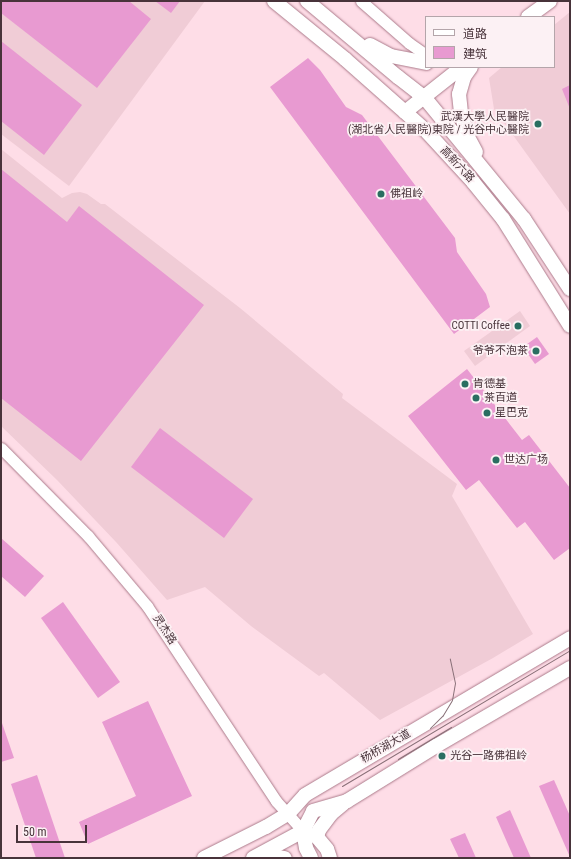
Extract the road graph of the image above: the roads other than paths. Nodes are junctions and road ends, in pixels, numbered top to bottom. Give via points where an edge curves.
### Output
1 (274, 1) edge
2 (307, 1) edge
3 (361, 1) edge
4 (538, 1) edge
5 (550, 1) edge
6 (518, 16) edge
7 (529, 16) edge
8 (347, 33) junction
9 (425, 54) edge
10 (425, 62) edge
11 (450, 68) edge
12 (460, 68) edge
13 (470, 68) edge
14 (421, 94) junction
15 (402, 109) junction
16 (488, 176) junction
17 (570, 289) edge
18 (570, 326) edge
19 (1, 448) edge
20 (570, 638) edge
21 (570, 668) edge
22 (350, 768) junction
23 (347, 801) junction
24 (288, 814) junction
25 (303, 831) junction
26 (204, 858) edge
27 (253, 858) edge
28 (256, 858) edge
29 (285, 858) edge
30 (311, 858) edge
31 (324, 858) edge
32 (330, 858) edge

1 - 15 main road, 高新六路
2 - 8 main road, 高新六路
3 - 9 street
4 - 6 main road
5 - 7 main road
8 - 10 main road via 391,56
8 - 14 main road, 高新六路
11 - 14 main road
12 - 14 main road
13 - 16 main road via 464,77 459,94 461,114 468,137
14 - 15 main road
14 - 16 main road, 高新六路
15 - 18 main road, 高新六路 via 473,182 503,219
16 - 17 main road, 高新六路 via 524,219
19 - 24 street, 灵杰路 via 88,536 147,606 276,801
20 - 22 main road, 杨桥湖大道
21 - 23 main road
22 - 23 main road via 336,780 332,789 332,794 336,798
22 - 24 main road, 杨桥湖大道 via 305,794
23 - 25 main road via 313,811
23 - 32 main road via 331,814 319,830 318,837
24 - 25 street, 灵杰路
24 - 26 main road, 杨桥湖大道
25 - 27 main road
25 - 30 main road
25 - 31 main road via 316,841
28 - 29 main road via 269,855

